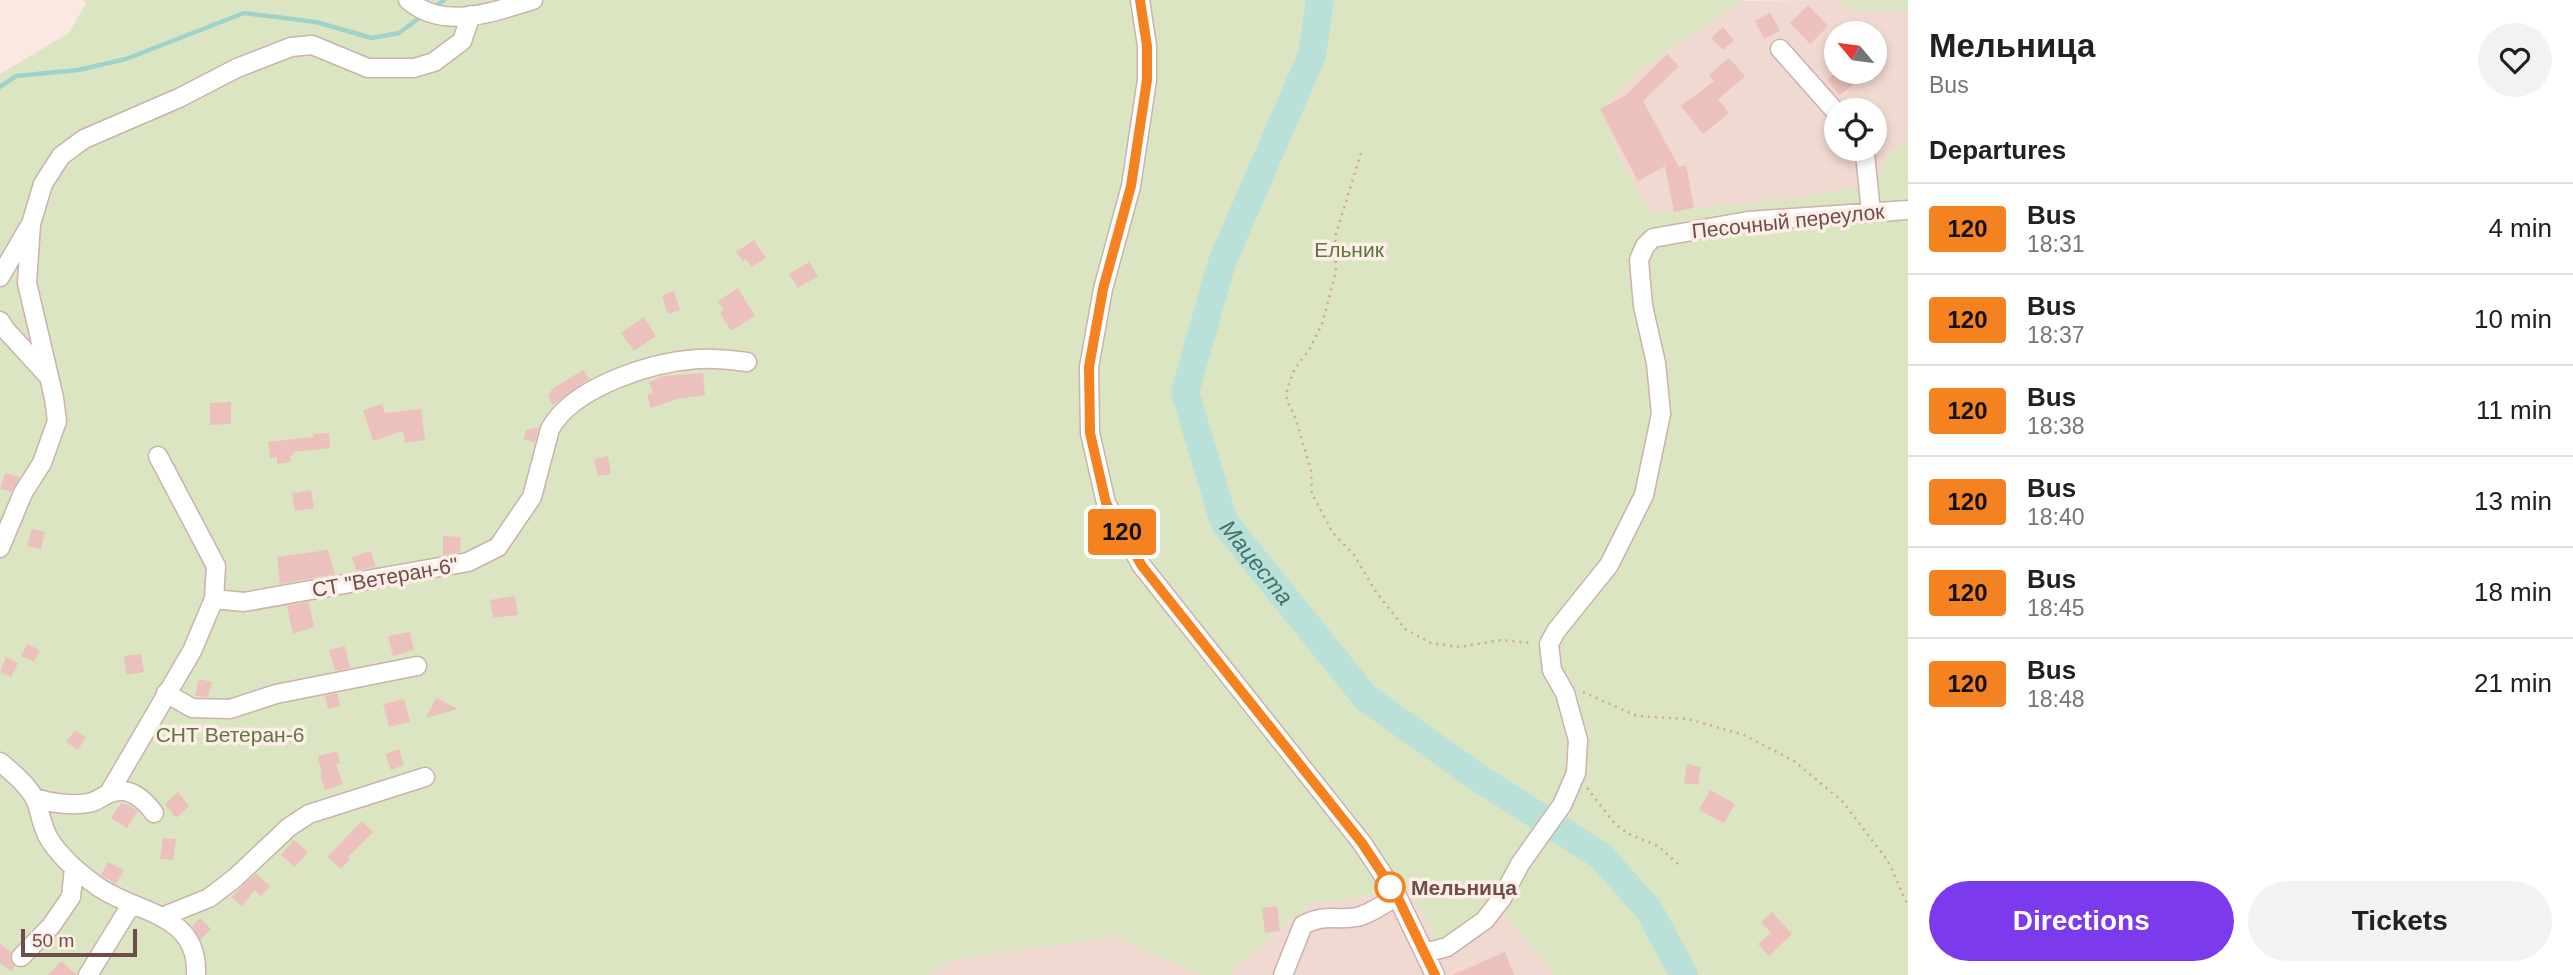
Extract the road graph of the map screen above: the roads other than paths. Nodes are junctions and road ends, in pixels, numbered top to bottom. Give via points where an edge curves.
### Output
1 (408, 0) edge
2 (533, 0) edge
3 (1140, 0) edge
4 (471, 15) junction
5 (1780, 50) dead end
6 (1824, 98) edge
7 (1864, 161) edge
8 (1908, 210) edge
9 (1871, 212) junction
10 (31, 224) junction
11 (0, 277) edge
12 (0, 321) edge
13 (747, 362) dead end
14 (50, 378) junction
15 (158, 456) dead end
16 (0, 548) edge
17 (215, 599) junction
18 (417, 666) dead end
19 (166, 692) junction
20 (0, 762) edge
21 (425, 777) dead end
22 (109, 793) junction
23 (34, 798) junction
24 (154, 813) dead end
25 (74, 868) junction
26 (1397, 896) junction
27 (131, 905) junction
28 (164, 916) junction
29 (1425, 953) junction
30 (21, 957) dead end
31 (88, 975) edge
32 (196, 975) edge
33 (1283, 975) edge
34 (1435, 975) edge

1 - 4 street via 443,16
2 - 4 street via 486,15
3 - 26 street via 1147,80 1131,186 1103,289 1089,367 1090,433 1106,503 1142,566 1362,843
4 - 10 street via 462,41 435,62 414,68 368,68 312,45 291,47 84,139 61,156 43,184
5 - 6 street
7 - 9 street
8 - 9 street, Песочный переулок
9 - 29 street, Песочный переулок via 1748,221 1653,237 1645,246 1639,260 1643,306 1657,363 1661,414 1644,495 1609,565 1549,644 1552,670 1565,693 1578,740 1576,773 1562,805 1485,920 1447,947
10 - 11 street
10 - 14 street via 27,284
12 - 14 street
13 - 17 street, СТ "Ветеран-6" via 698,359 666,364 624,376 584,396 555,419 532,497 498,547 468,562 244,603
14 - 16 street via 57,421
15 - 17 street via 216,566
17 - 19 street via 192,651
18 - 19 street via 276,694 230,709 192,708
19 - 22 street
20 - 23 street
21 - 28 street via 309,814 209,898
22 - 23 street via 87,804
22 - 24 street via 132,793 143,798
23 - 25 street via 48,836
25 - 27 street
25 - 30 street via 71,897
26 - 29 street
26 - 33 street via 1356,918 1317,918 1303,925
27 - 28 street
27 - 31 street
28 - 32 street via 187,937 197,964
29 - 34 street

